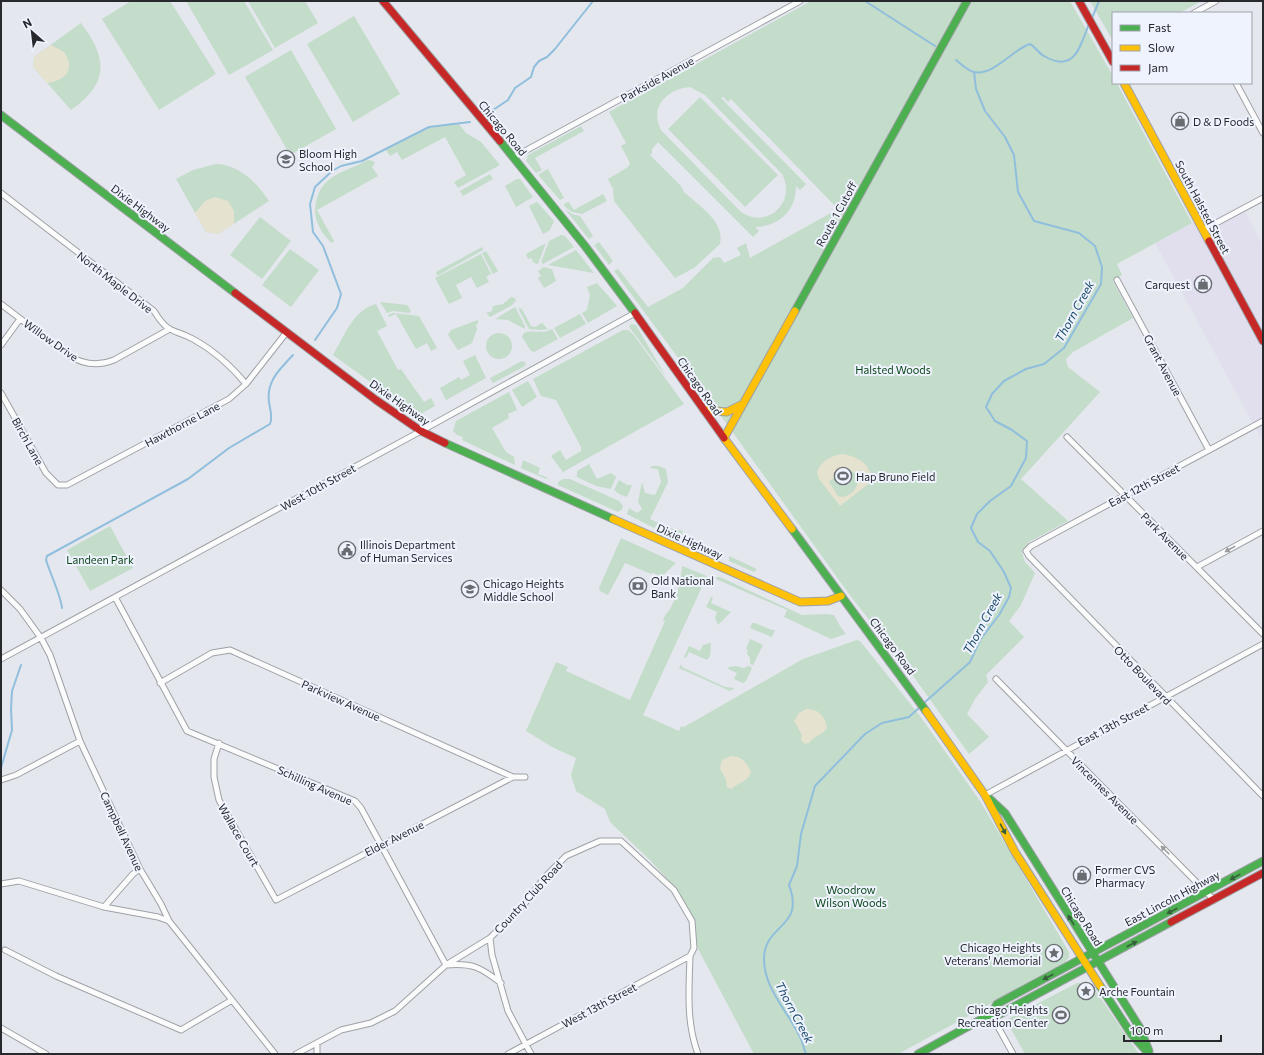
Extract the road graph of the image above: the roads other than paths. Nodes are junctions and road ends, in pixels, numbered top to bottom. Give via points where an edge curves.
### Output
1 (383, 1) edge
2 (800, 1) edge
3 (967, 1) edge
4 (1216, 1) edge
5 (1081, 4) edge
6 (1197, 12) edge
7 (1112, 59) edge
8 (1125, 84) edge
9 (1237, 84) edge
10 (1, 115) edge
11 (1263, 132) edge
12 (514, 158) junction
13 (1, 193) edge
14 (1263, 198) edge
15 (1203, 230) junction
16 (1117, 280) dead end
17 (1, 304) edge
18 (635, 313) junction
19 (20, 319) junction
20 (168, 330) junction
21 (286, 333) junction
22 (1263, 341) edge
23 (1, 345) edge
24 (246, 384) junction
25 (1, 392) edge
26 (742, 404) junction
27 (704, 410) junction
28 (1263, 420) edge
29 (421, 431) junction
30 (1067, 437) dead end
31 (724, 438) junction
32 (1209, 450) junction
33 (58, 486) joint
34 (1124, 495) junction
35 (1263, 531) edge
36 (1026, 551) joint
37 (1197, 567) junction
38 (1, 590) edge
39 (841, 596) junction
40 (115, 597) junction
41 (1263, 634) edge
42 (41, 638) junction
43 (1263, 644) edge
44 (1, 659) edge
45 (996, 679) dead end
46 (160, 683) junction
47 (1164, 696) junction
48 (80, 741) junction
49 (219, 743) junction
50 (1066, 750) junction
51 (513, 777) junction
52 (525, 777) dead end
53 (1, 780) edge
54 (985, 795) junction
55 (1263, 796) edge
56 (380, 845) junction
57 (1263, 861) edge
58 (140, 870) junction
59 (1263, 873) edge
60 (1, 884) edge
61 (1206, 892) junction
62 (276, 900) joint
63 (1214, 900) junction
64 (104, 907) junction
65 (169, 921) junction
66 (490, 938) junction
67 (5, 950) dead end
68 (1092, 953) junction
69 (690, 956) junction
70 (1082, 958) junction
71 (1098, 963) junction
72 (446, 965) junction
73 (1088, 968) junction
74 (501, 983) junction
75 (232, 1000) junction
76 (991, 1014) junction
77 (1, 1028) edge
78 (317, 1043) junction
79 (526, 1044) junction
80 (46, 1054) edge
81 (275, 1054) edge
82 (296, 1054) edge
83 (317, 1054) edge
84 (508, 1054) edge
85 (531, 1054) edge
86 (698, 1054) edge
87 (918, 1054) edge
88 (1013, 1054) edge
89 (1150, 1054) edge

1 - 12 main road, Chicago Road
2 - 12 street, Parkside Avenue
3 - 26 main road, Route 1 Cutoff
4 - 6 street
5 - 7 main road
8 - 15 main road, South Halsted Street
9 - 11 street
10 - 21 main road, Dixie Highway
12 - 18 main road, Chicago Road
13 - 20 street, North Maple Drive via 154,311
14 - 15 street
15 - 22 main road, South Halsted Street
16 - 32 street, Grant Avenue
17 - 19 street, Willow Drive
18 - 27 main road, Chicago Road
18 - 29 street, West 10th Street
19 - 20 street, Willow Drive via 77,361 95,364 114,360
19 - 23 street
20 - 24 street via 194,340 227,364
21 - 24 street, Hawthorne Lane
21 - 29 main road, Dixie Highway
24 - 33 street, Hawthorne Lane via 229,398 71,484
25 - 33 street, Birch Lane via 46,474
26 - 27 main road via 727,412
26 - 31 main road, Route 1 Cutoff
27 - 31 main road, Chicago Road
28 - 32 street, East 12th Street
29 - 39 main road, Dixie Highway via 459,451 800,602 818,603
29 - 40 street, West 10th Street
30 - 34 street, Park Avenue
31 - 39 main road, Chicago Road
32 - 34 street, East 12th Street
34 - 36 street, East 12th Street
34 - 37 street, Park Avenue
35 -> 37 street
36 - 47 street, Otto Boulevard
37 - 41 street, Park Avenue
38 - 42 street, Campbell Avenue via 20,609
39 - 54 main road, Chicago Road
40 - 42 street, West 10th Street
40 - 46 street, Schilling Avenue
42 - 44 street, West 10th Street
42 - 48 street, Campbell Avenue via 50,655
43 - 47 street, East 13th Street
45 - 50 street, Vincennes Avenue
46 - 49 street, Schilling Avenue via 187,731
46 - 51 street, Parkview Avenue via 212,653 230,650
47 - 50 street, East 13th Street
47 - 55 street, Otto Boulevard
48 - 53 street via 16,775
48 - 58 street, Campbell Avenue
49 - 56 street, Schilling Avenue via 355,801
49 - 62 street, Wallace Court via 214,759 214,777 219,800
50 - 54 street, East 13th Street
61 -> 50 street, Vincennes Avenue
51 - 52 street, Parkview Avenue
51 - 56 street, Elder Avenue
68 -> 54 main road, Chicago Road via 1005,814
54 -> 70 main road, Chicago Road via 1015,852
56 - 62 street, Elder Avenue
56 - 72 street, Schilling Avenue
57 -> 61 main road, East Lincoln Highway
58 - 64 street via 133,874
58 - 65 street, Campbell Avenue
59 - 63 main road, East Lincoln Highway
60 - 64 street via 19,881
61 - 63 street, Vincennes Avenue
61 -> 68 main road, East Lincoln Highway
71 -> 63 main road, East Lincoln Highway
64 - 65 street
65 - 75 street, Campbell Avenue
66 - 69 street, Country Club Road via 566,856 600,841 621,841 674,890 692,921 694,948
66 - 72 street, Country Club Road
66 - 74 street via 492,955
67 - 75 street via 56,976 181,1030
68 - 70 main road, East Lincoln Highway
68 - 71 main road, Chicago Road
69 - 79 street, West 13th Street
69 - 86 street via 688,1017 692,1040
70 - 73 main road, Chicago Road
70 -> 76 main road, East Lincoln Highway via 997,1004
71 - 73 main road, East Lincoln Highway
71 - 89 main road, Chicago Road via 1140,1028
72 - 74 street via 464,964 477,967
72 - 78 street, Country Club Road via 395,1011 371,1023 341,1030
73 - 76 main road, East Lincoln Highway via 1000,1014
73 - 89 main road, Chicago Road via 1132,1035
74 - 79 street via 508,1011
75 - 81 street, Campbell Avenue
76 - 87 main road
76 - 88 street
77 - 80 street
78 - 82 street, Country Club Road
78 - 83 street
79 - 84 street, West 13th Street
79 - 85 street

